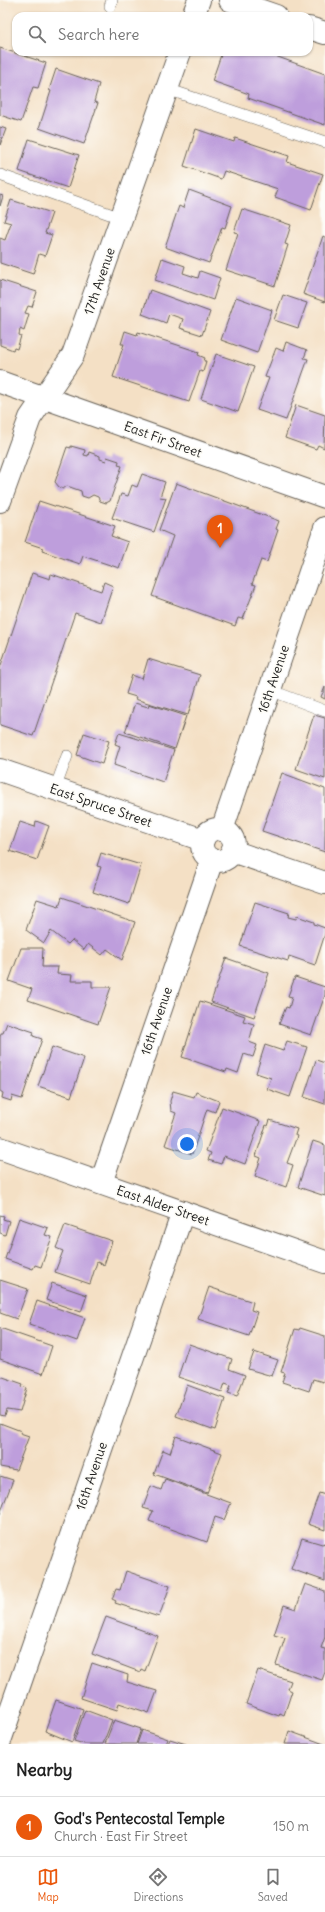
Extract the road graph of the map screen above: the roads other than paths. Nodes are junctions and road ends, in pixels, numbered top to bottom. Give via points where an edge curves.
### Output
1 (199, 0) edge
2 (230, 0) edge
3 (194, 12) edge
4 (264, 12) edge
5 (313, 29) edge
6 (325, 33) edge
7 (179, 56) edge
8 (167, 89) junction
9 (325, 142) edge
10 (0, 176) edge
11 (121, 218) junction
12 (0, 382) edge
13 (44, 397) junction
14 (325, 497) edge
15 (0, 501) edge
16 (325, 528) edge
17 (270, 690) junction
18 (325, 711) edge
19 (67, 756) dead end
20 (0, 770) edge
21 (55, 789) junction
22 (222, 830) junction
23 (203, 840) junction
24 (232, 851) junction
25 (212, 860) junction
26 (325, 883) edge
27 (0, 1148) edge
28 (101, 1183) junction
29 (183, 1212) junction
30 (325, 1262) edge
31 (0, 1741) edge

1 - 3 street
2 - 4 street
5 - 6 street
7 - 8 street, 17th Avenue
8 - 9 lane
8 - 11 street, 17th Avenue
10 - 11 lane
11 - 13 street, 17th Avenue via 73,355
12 - 13 street, East Fir Street
13 - 14 street, East Fir Street
13 - 15 street, 17th Avenue via 30,418
16 - 17 street, 16th Avenue
17 - 18 lane
17 - 22 street, 16th Avenue
19 - 21 lane
20 - 21 street, East Spruce Street
21 - 23 street, East Spruce Street
22 - 23 street via 210,831
22 - 24 street via 232,838
23 - 25 street via 205,854
24 - 25 street via 223,860
24 - 26 street
25 - 28 street, 16th Avenue
27 - 28 street, East Alder Street
28 - 29 street, East Alder Street
29 - 30 street, East Alder Street
29 - 31 street, 16th Avenue

